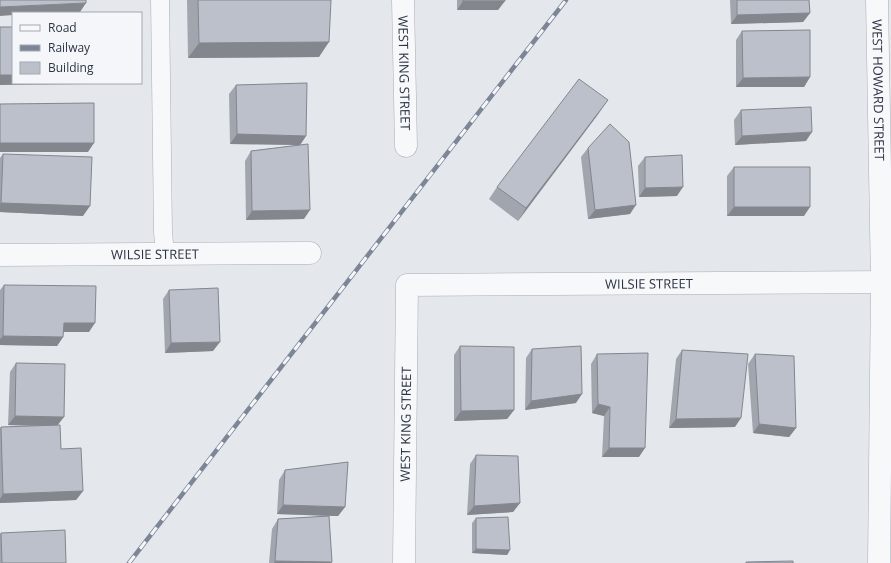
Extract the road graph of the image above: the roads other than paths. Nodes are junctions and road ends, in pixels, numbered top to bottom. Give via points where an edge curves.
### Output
1 (160, 0) edge
2 (403, 0) edge
3 (877, 0) edge
4 (406, 146) dead end
5 (310, 253) dead end
6 (165, 254) junction
7 (0, 255) edge
8 (886, 283) edge
9 (407, 286) joint
10 (404, 563) edge
11 (880, 563) edge

1 - 6 lane
2 - 4 street, WEST KING STREET
3 - 8 street, WEST HOWARD STREET
5 - 6 street, WILSIE STREET
6 - 7 street, WILSIE STREET
8 - 9 street, WILSIE STREET
8 - 11 street, WEST HOWARD STREET
9 - 10 street, WEST KING STREET

